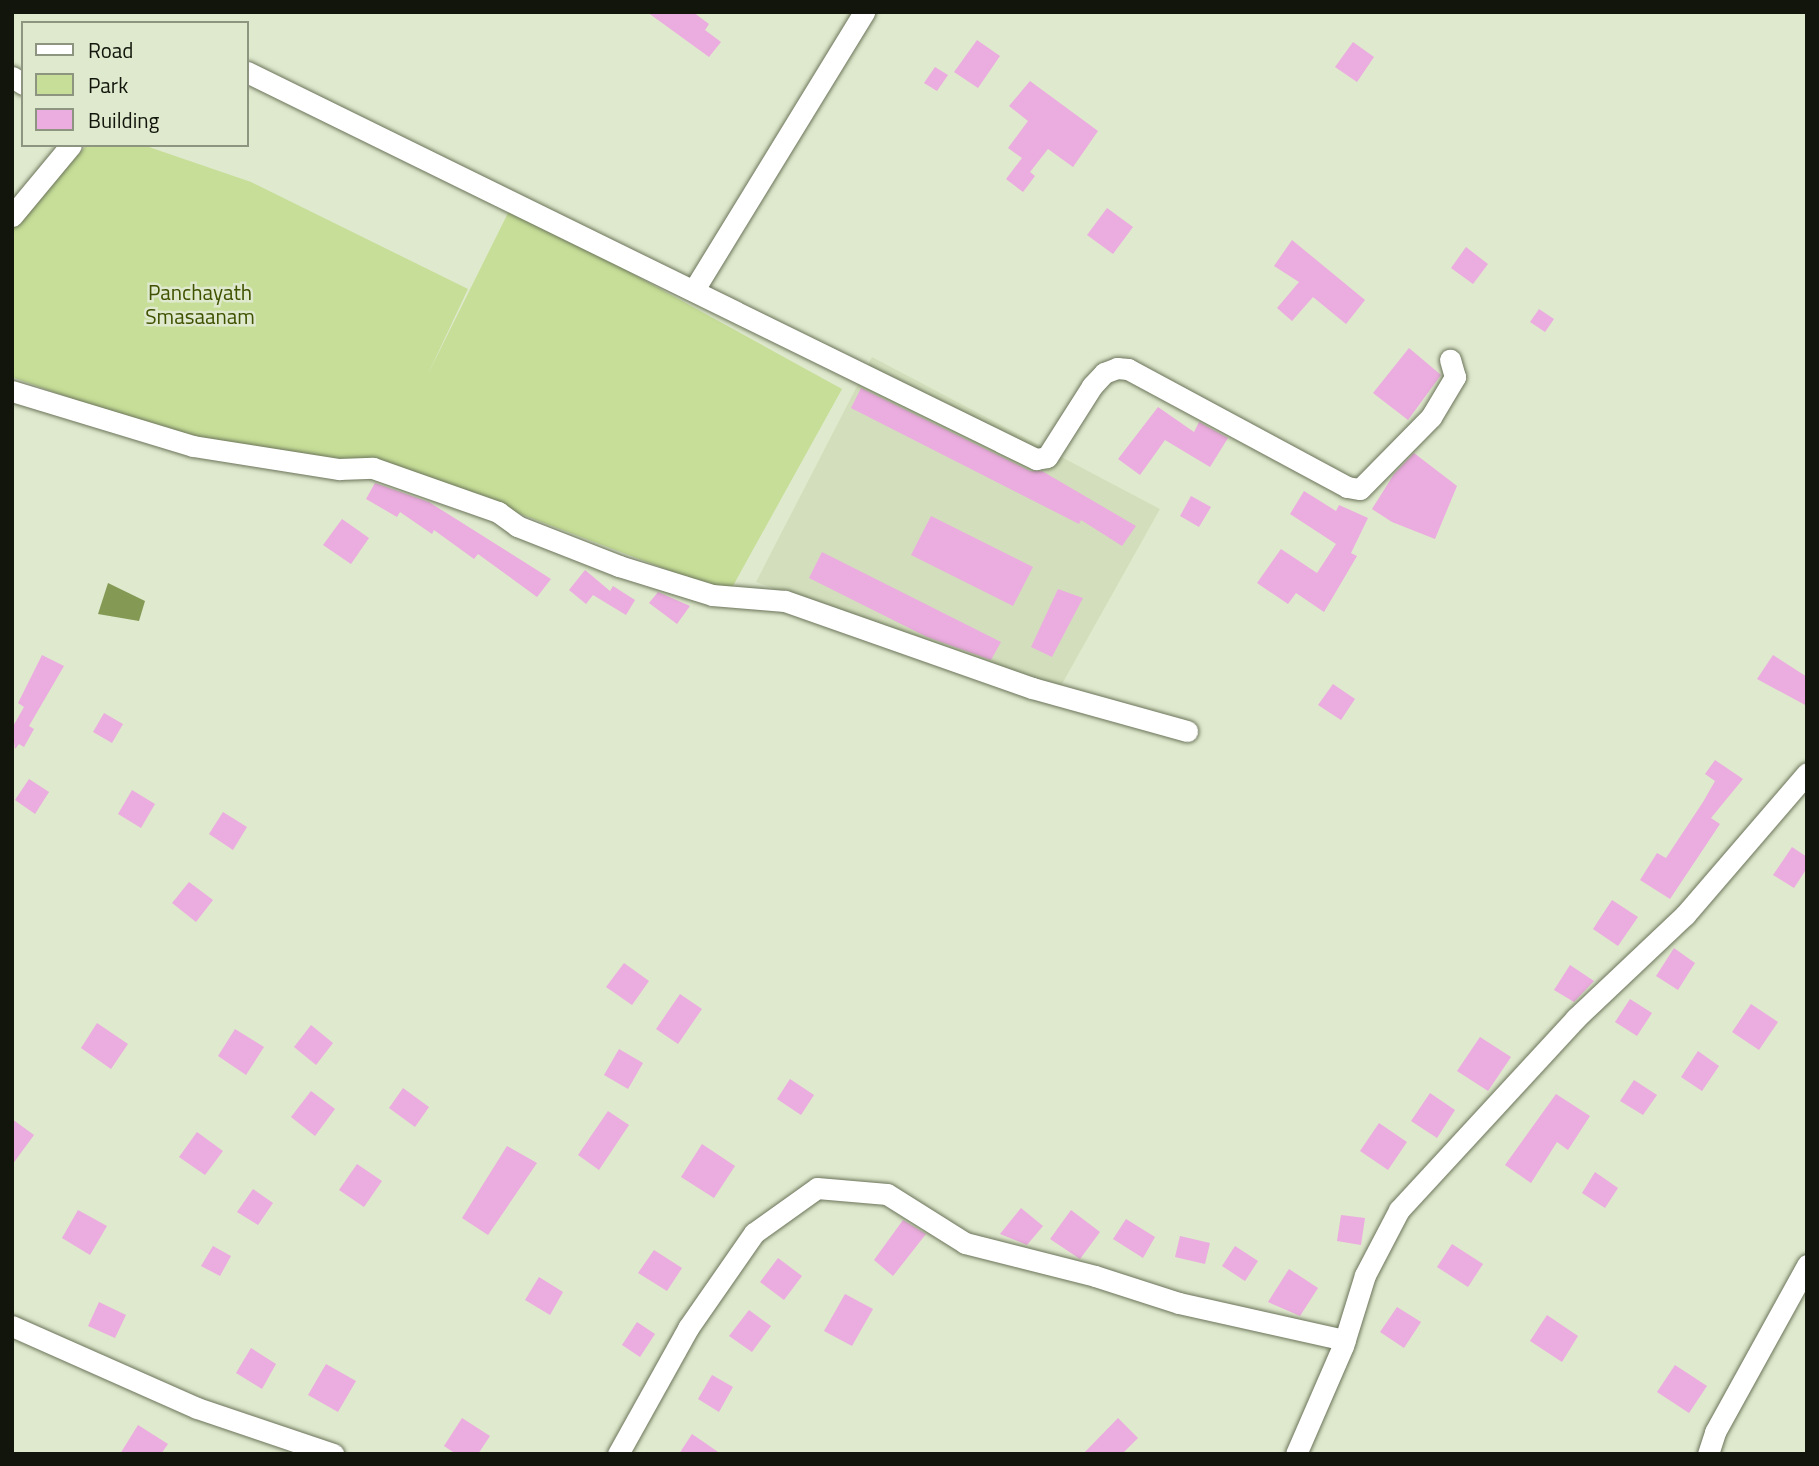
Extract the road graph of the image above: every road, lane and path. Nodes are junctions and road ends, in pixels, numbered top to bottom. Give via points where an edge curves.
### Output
1 (864, 12) edge
2 (248, 72) edge
3 (69, 147) edge
4 (12, 216) edge
5 (695, 288) junction
6 (1450, 360) dead end
7 (12, 391) edge
8 (1187, 731) dead end
9 (1807, 773) edge
10 (1807, 1265) edge
11 (12, 1326) edge
12 (1345, 1340) junction
13 (333, 1454) edge
14 (618, 1454) edge
15 (1296, 1454) edge
16 (1708, 1454) edge

1 - 5 street
2 - 5 street
3 - 4 street
5 - 6 street via 760,327 1036,459 1047,457 1092,386 1117,368 1128,369 1347,487 1360,489 1431,417 1455,377
7 - 8 street via 193,446 339,469 373,468 498,512 517,526 619,566 712,596 785,601 1032,688
9 - 12 street via 1751,844 1685,915 1576,1018 1399,1210 1365,1275
10 - 16 street via 1715,1432
11 - 13 street via 197,1408
12 - 14 street via 1179,1303 1095,1276 965,1244 887,1194 817,1188 754,1233 688,1328
12 - 15 street

